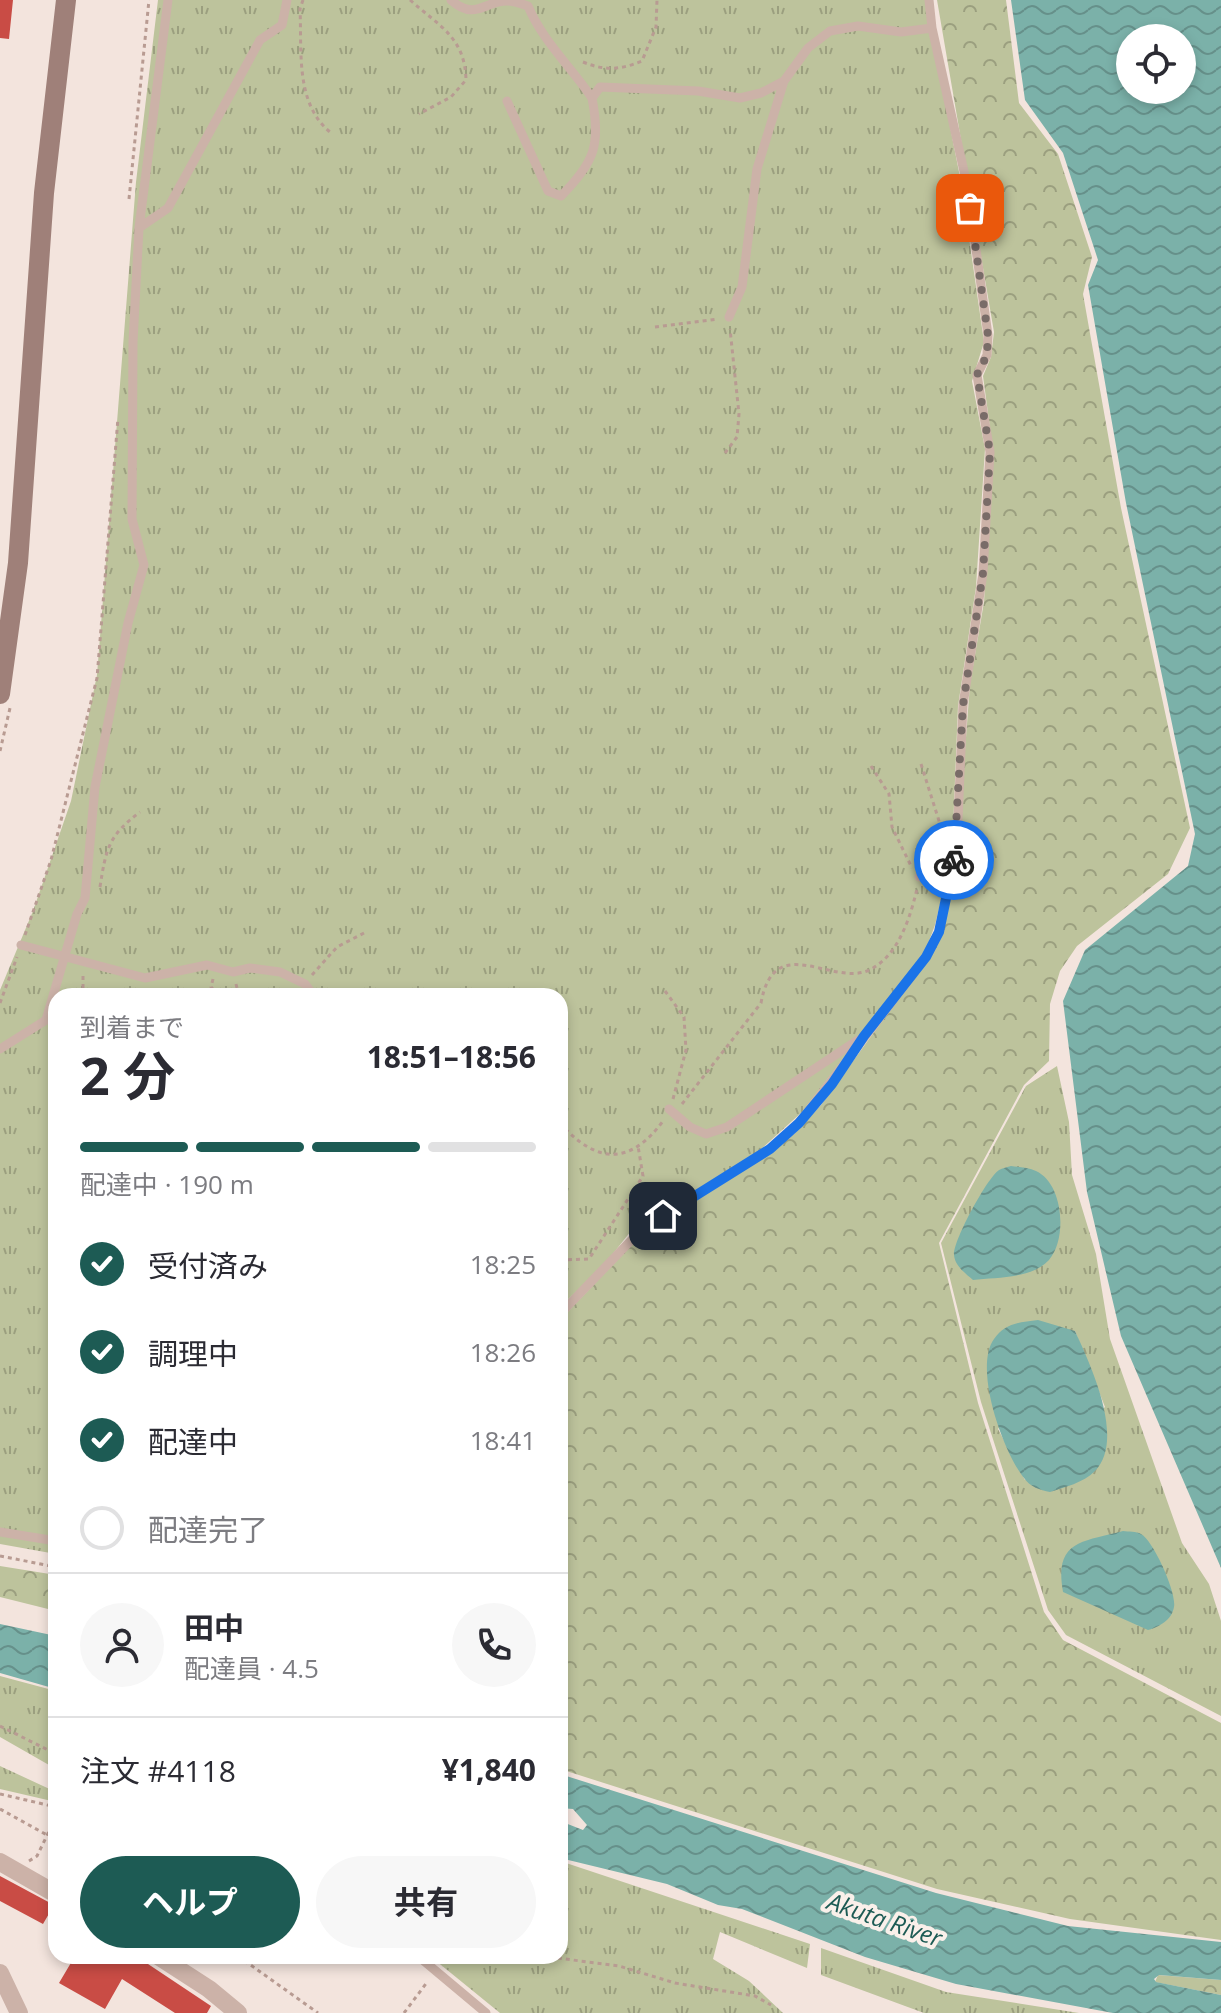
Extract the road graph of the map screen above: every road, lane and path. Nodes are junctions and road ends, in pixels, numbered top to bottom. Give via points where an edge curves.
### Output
1 (66, 0) edge
2 (149, 0) edge
3 (168, 0) edge
4 (287, 0) edge
5 (303, 0) edge
6 (410, 0) edge
7 (451, 0) edge
8 (657, 0) edge
9 (929, 0) edge
10 (932, 28) junction
11 (561, 54) junction
12 (784, 81) junction
13 (592, 98) junction
14 (507, 101) dead end
15 (419, 114) dead end
16 (330, 132) dead end
17 (128, 214) dead end
18 (139, 228) junction
19 (729, 317) junction
20 (655, 327) dead end
21 (119, 415) dead end
22 (725, 453) dead end
23 (0, 694) edge
24 (921, 764) dead end
25 (871, 766) dead end
26 (140, 812) dead end
27 (952, 872) junction
28 (925, 876) junction
29 (81, 905) junction
30 (364, 933) dead end
31 (21, 945) junction
32 (63, 958) junction
33 (92, 964) junction
34 (217, 968) junction
35 (305, 984) junction
36 (55, 988) edge
37 (83, 988) edge
38 (212, 988) edge
39 (308, 988) edge
40 (665, 991) dead end
41 (0, 1003) edge
42 (48, 1013) edge
43 (864, 1036) junction
44 (0, 1049) edge
45 (672, 1111) junction
46 (568, 1132) edge
47 (638, 1146) junction
48 (568, 1260) edge
49 (568, 1306) edge
50 (0, 1532) edge
51 (48, 1540) edge
52 (0, 1556) edge
53 (48, 1565) edge
54 (0, 1726) edge
55 (48, 1750) edge
56 (0, 1794) edge
57 (48, 1805) edge
58 (0, 1809) edge
59 (48, 1836) joint
60 (37, 1856) dead end
61 (0, 1862) edge
62 (48, 1889) edge
63 (568, 1959) edge
64 (170, 1964) edge
65 (249, 1964) edge
66 (428, 1964) edge
67 (436, 1971) junction
68 (0, 1973) edge
69 (771, 2005) dead end
70 (19, 2013) edge
71 (238, 2013) edge
72 (318, 2013) edge
73 (404, 2013) edge
74 (486, 2013) edge

1 - 23 street via 44,193 18,563
2 - 17 path
3 - 18 lane
4 - 18 lane via 282,25 260,40 168,208
5 - 16 path via 305,92 313,118
6 - 15 path via 450,33 466,58 466,80 451,97
7 - 11 lane via 459,8 480,10 505,0 528,6 538,29
8 - 11 path via 656,27 642,61 600,69
9 - 10 lane
10 - 12 lane via 901,32 858,26 830,31 808,48
10 - 27 lane via 967,185 988,335 987,355 977,375 990,452 983,573 963,705
11 - 13 lane
12 - 13 lane via 740,98 600,87
12 - 19 lane via 757,169 742,287
13 - 14 lane via 596,150 561,196 548,191
18 - 29 lane via 132,519 144,565 95,787
19 - 20 path
19 - 22 path via 739,414 737,437
21 - 31 path via 97,678 51,860
24 - 28 path via 940,824 938,852
25 - 28 path via 889,794 892,827 904,858
26 - 29 path via 117,829 105,852 100,891
27 - 28 lane
27 - 43 lane via 939,932 926,957
28 - 45 path via 899,940 882,962 866,972 794,963 775,973 761,1003
29 - 32 lane
30 - 35 path via 337,947
31 - 32 lane
31 - 41 path
32 - 33 lane
32 - 36 lane
33 - 34 lane via 145,978 207,965
33 - 37 path via 83,976
34 - 35 lane via 280,972
34 - 38 path
35 - 39 lane
40 - 45 path via 684,1017 686,1050
42 - 44 lane via 46,1020
43 - 45 lane via 727,1127 706,1134
43 - 49 lane via 799,1123 770,1149 642,1229
45 - 47 path
46 - 47 path via 577,1143 602,1154 625,1154
47 - 48 path via 643,1176 601,1245 589,1259
50 - 51 lane
52 - 53 path
54 - 55 path
56 - 57 path
58 - 59 path
59 - 60 path
61 - 62 street
63 - 69 path via 755,1996
64 - 71 street
65 - 72 path
66 - 67 lane
67 - 73 path
67 - 74 lane
68 - 70 street

